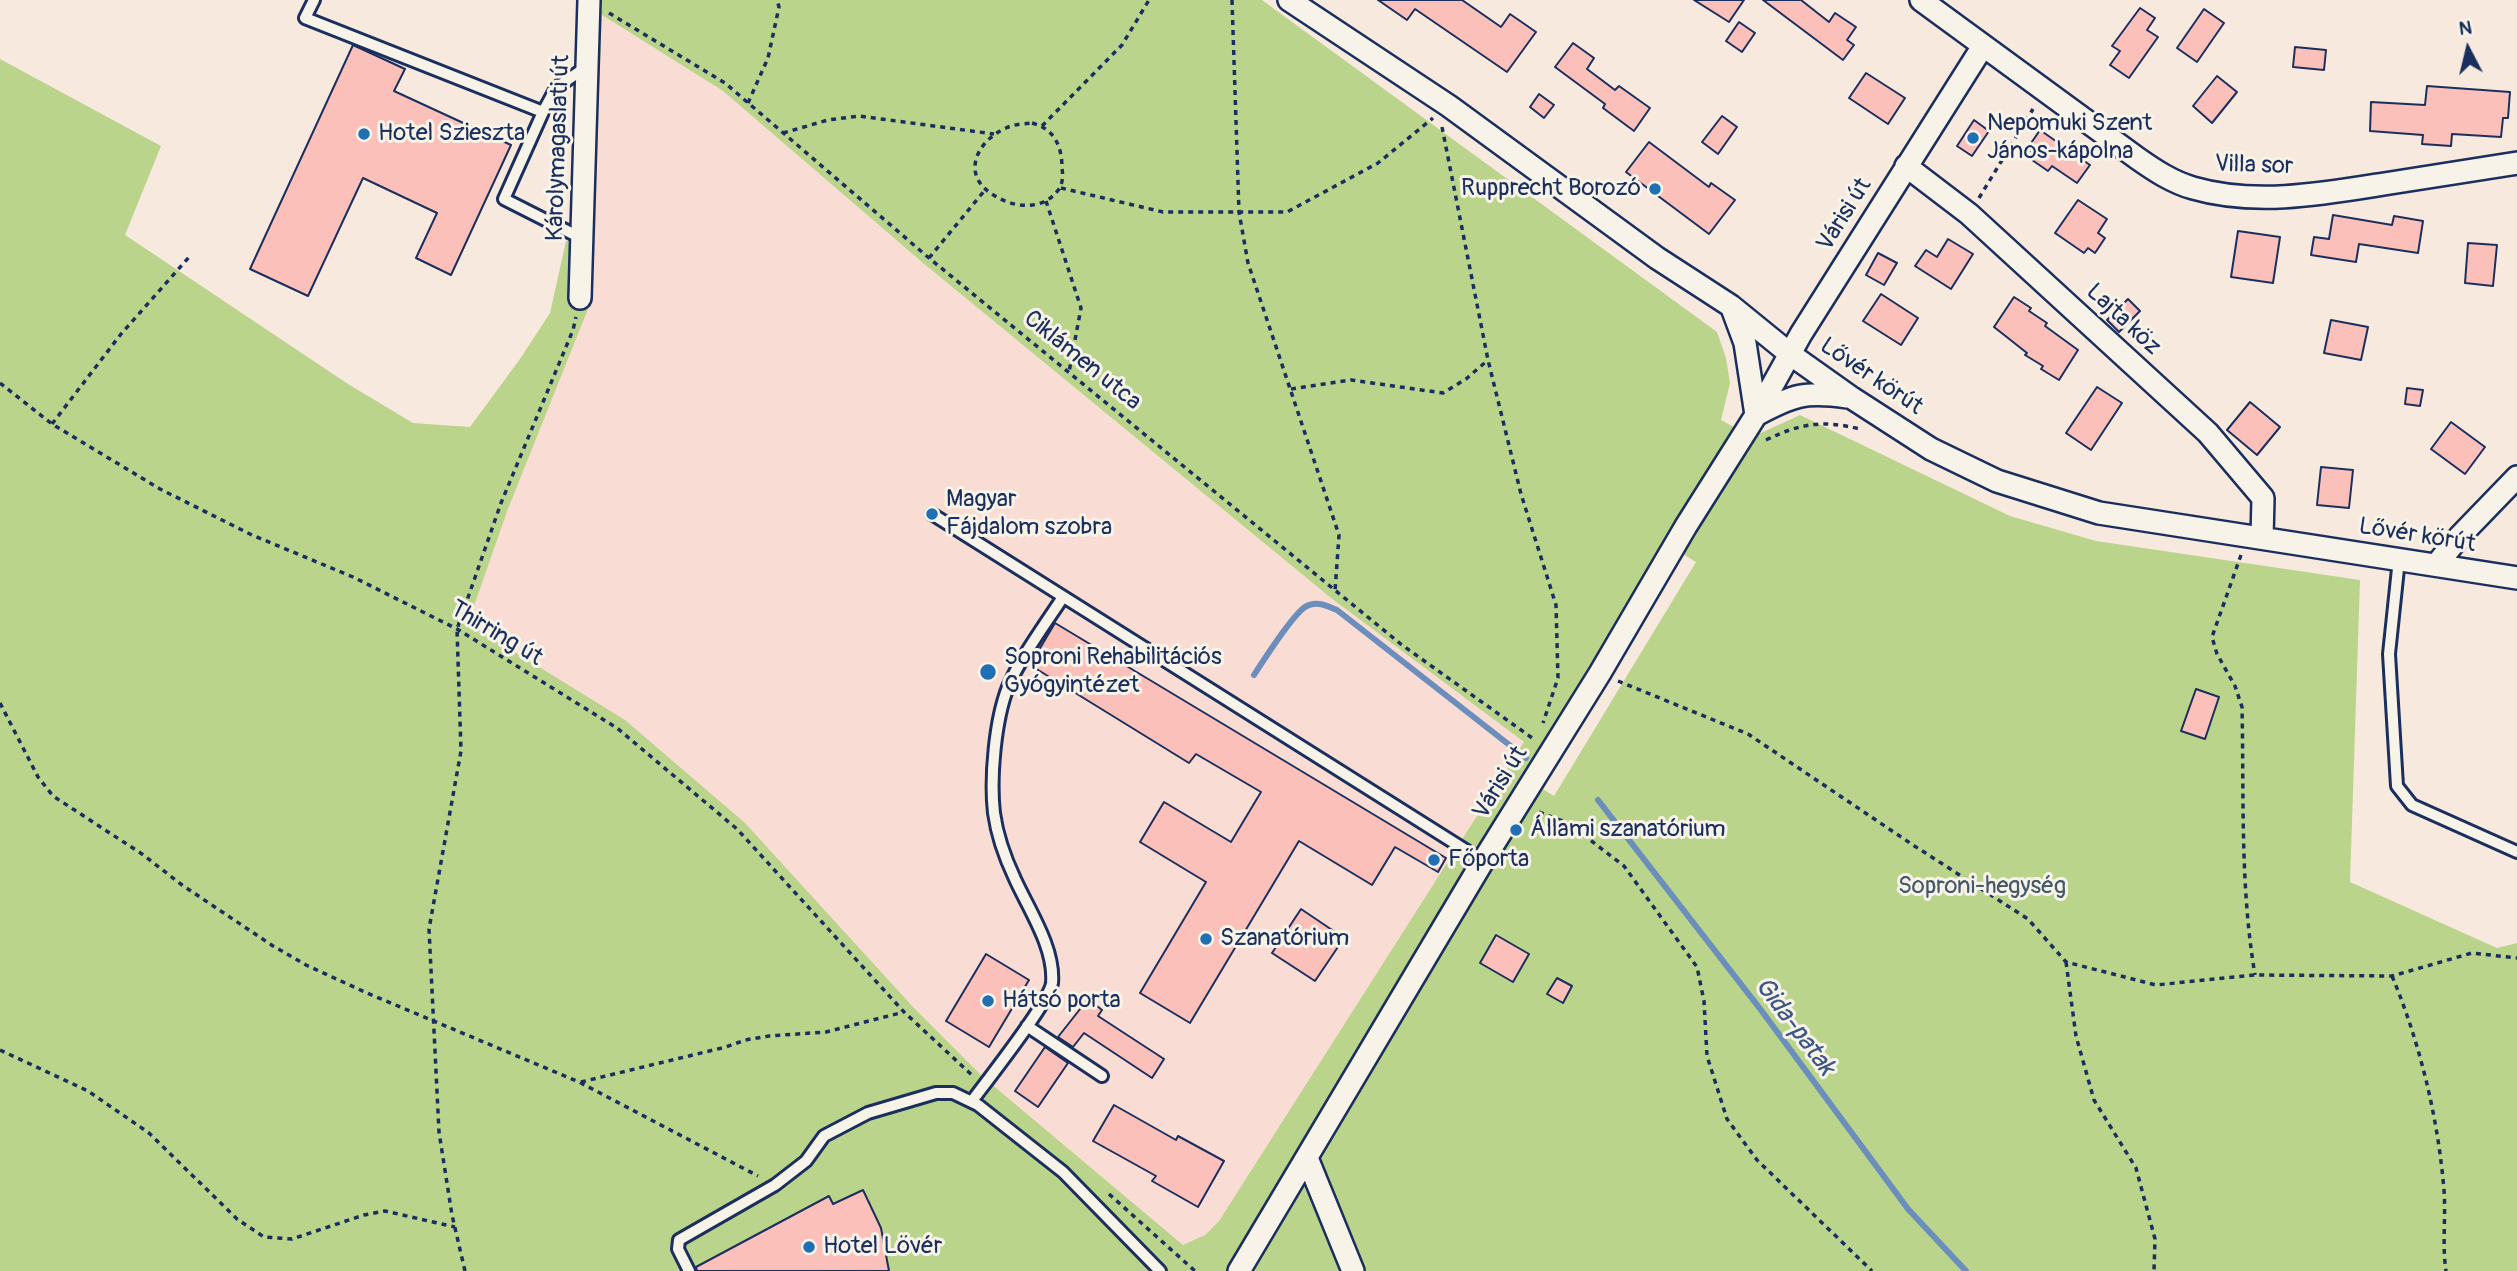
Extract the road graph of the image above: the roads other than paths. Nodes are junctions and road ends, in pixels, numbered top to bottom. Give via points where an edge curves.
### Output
1 (314, 0) edge
2 (1289, 0) edge
3 (1921, 0) edge
4 (589, 1) edge
5 (1983, 46) junction
6 (589, 65) junction
7 (542, 112) junction
8 (2517, 163) edge
9 (1906, 166) junction
10 (583, 239) junction
11 (580, 298) road end
12 (1731, 306) junction
13 (1790, 354) junction
14 (1852, 398) junction
15 (1756, 415) junction
16 (2517, 477) edge
17 (932, 514) dead end
18 (2254, 537) junction
19 (2399, 559) junction
20 (2436, 565) junction
21 (2517, 579) edge
22 (1063, 597) junction
23 (2517, 852) edge
24 (1483, 861) junction
25 (1027, 1026) junction
26 (1101, 1076) dead end
27 (972, 1101) junction
28 (1307, 1158) junction
29 (1245, 1262) edge
30 (689, 1271) edge
31 (1160, 1271) edge
32 (1222, 1271) edge
33 (1353, 1271) edge

1 - 7 lane via 305,18
2 - 12 street, Lővér körút via 1449,106 1657,258
3 - 5 street, Villa sor
4 - 6 street, Károlymagaslati út
5 - 8 street, Villa sor via 2162,175 2228,196 2308,194
5 - 9 street, Várisi út
6 - 7 lane via 556,88
6 - 10 street, Károlymagaslati út
7 - 10 lane via 504,199
9 - 13 street, Várisi út
9 - 18 street, Lajta köz via 1969,214 2208,433 2263,498
10 - 11 street, Károlymagaslati út
12 - 13 street, Lővér körút
12 - 15 street via 1745,343
13 - 14 street, Lővér körút
13 - 15 street, Várisi út
14 - 15 street, Várisi út via 1817,393 1789,397
14 - 18 street, Lővér körút via 1931,449 1997,481 2099,513
15 - 24 street, Várisi út via 1600,673 1544,746
16 - 20 street
17 - 22 lane
18 - 19 street, Lővér körút
19 - 20 street, Lővér körút
19 - 23 lane via 2389,654 2397,786 2412,805
20 - 21 street, Lővér körút
22 - 24 lane
22 - 25 lane via 1007,688 995,758 994,815 1013,876 1048,952 1052,985
24 - 28 street, Várisi út
25 - 26 lane
25 - 27 lane
27 - 30 lane via 953,1093 936,1093 868,1113 824,1136 806,1161 775,1185 680,1240 678,1249
27 - 31 lane via 1063,1172
28 - 29 street, Várisi út
28 - 33 street
29 - 32 street, Várisi út

